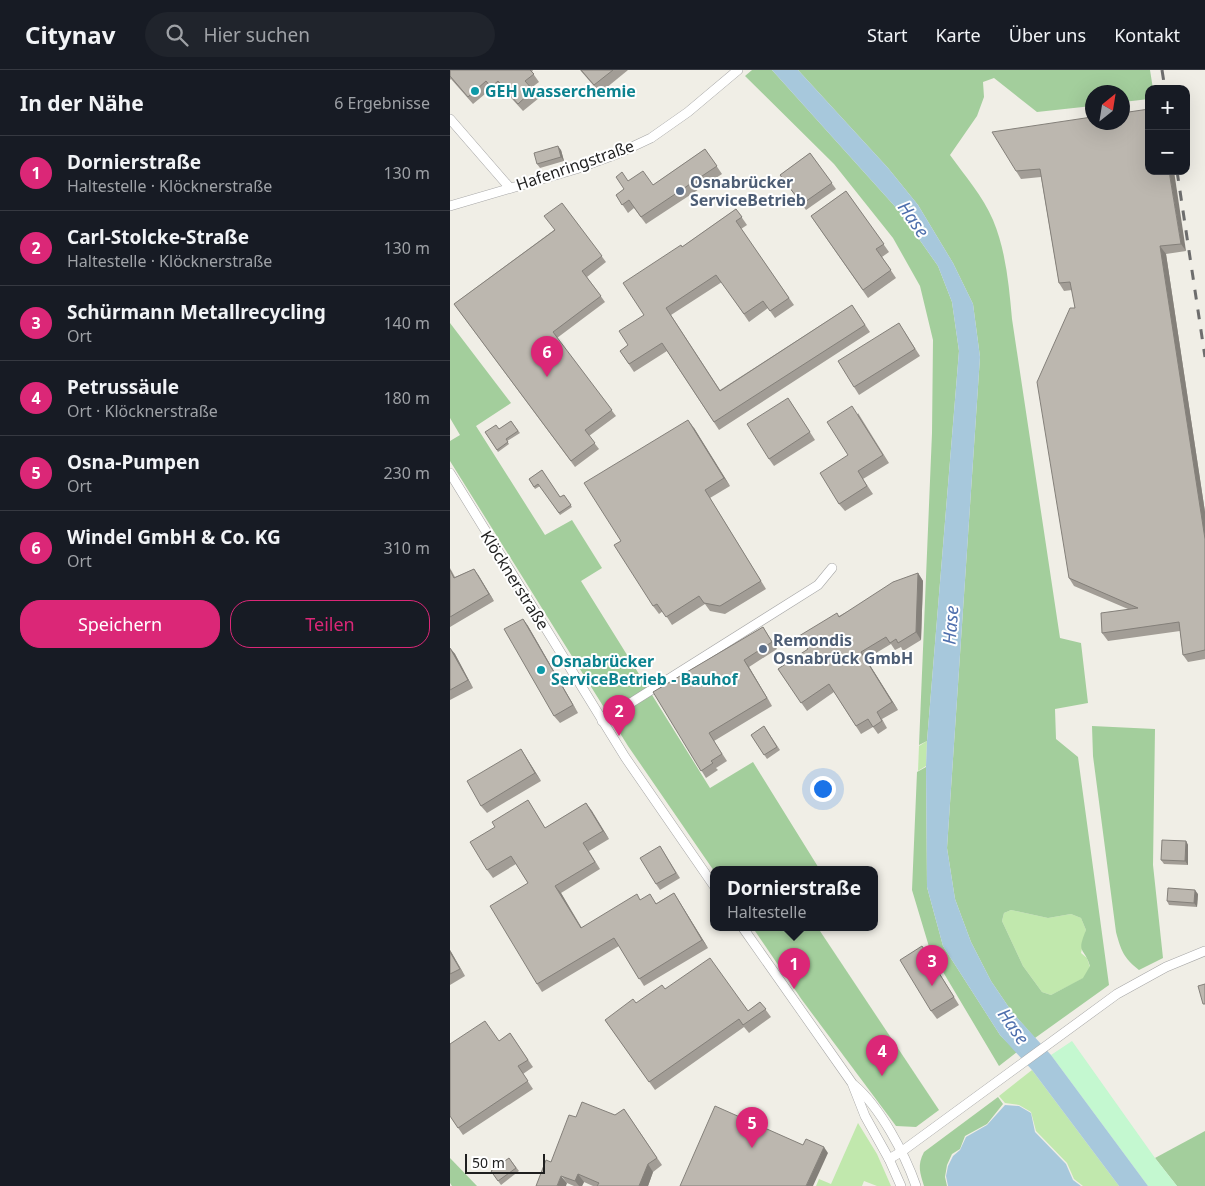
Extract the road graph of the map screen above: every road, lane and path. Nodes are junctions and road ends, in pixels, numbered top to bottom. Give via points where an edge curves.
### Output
1 (738, 70) edge
2 (450, 119) edge
3 (510, 188) junction
4 (450, 206) edge
5 (450, 473) edge
6 (832, 568) dead end
7 (602, 721) junction
8 (710, 880) edge
9 (744, 931) edge
10 (1205, 951) edge
11 (852, 1083) junction
12 (901, 1152) junction
13 (889, 1159) junction
14 (901, 1186) edge
15 (916, 1186) edge

1 - 3 street, Hafenringstraße via 651,138 617,154
2 - 3 street
3 - 4 street, Hafenringstraße
5 - 7 street, Klöcknerstraße
6 - 7 street via 812,590
7 - 8 street, Klöcknerstraße
9 - 11 street
10 - 12 street via 1166,967 1117,994
11 - 12 street via 878,1112
11 - 13 street via 865,1116
12 - 13 street
12 - 15 street
13 - 14 street

